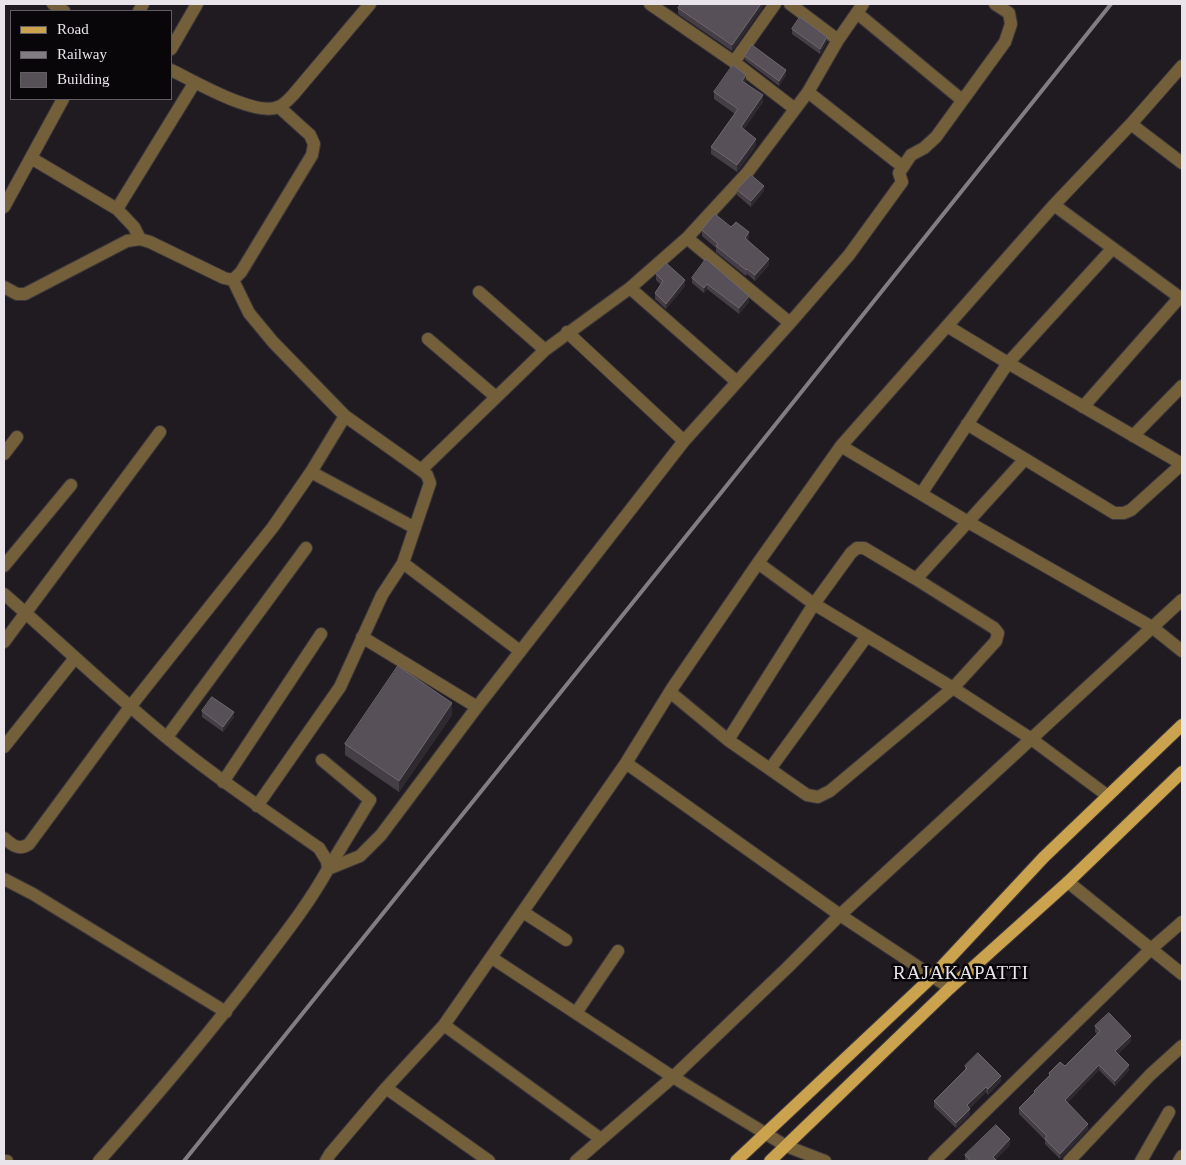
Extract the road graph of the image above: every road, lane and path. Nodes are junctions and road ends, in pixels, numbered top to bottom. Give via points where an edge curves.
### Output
1 (197, 4) edge
2 (370, 4) edge
3 (650, 4) edge
4 (775, 4) edge
5 (790, 4) edge
6 (995, 4) edge
7 (664, 8) edge
8 (860, 8) edge
9 (838, 40) junction
10 (172, 46) edge
11 (734, 62) junction
12 (1182, 66) edge
13 (172, 70) edge
14 (195, 82) junction
15 (808, 92) junction
16 (62, 100) edge
17 (962, 100) junction
18 (279, 107) junction
19 (795, 109) junction
20 (1131, 124) junction
21 (31, 158) junction
22 (1182, 163) edge
23 (903, 167) junction
24 (1054, 205) junction
25 (4, 207) edge
26 (117, 209) junction
27 (687, 238) junction
28 (140, 239) junction
29 (1112, 248) junction
30 (233, 280) junction
31 (4, 287) edge
32 (630, 288) junction
33 (479, 292) dead end
34 (1181, 298) edge
35 (790, 323) junction
36 (947, 326) junction
37 (567, 332) junction
38 (428, 339) dead end
39 (544, 350) junction
40 (1008, 363) junction
41 (737, 382) junction
42 (1182, 386) edge
43 (496, 397) junction
44 (1083, 407) junction
45 (345, 416) junction
46 (967, 424) junction
47 (160, 432) dead end
48 (1133, 436) junction
49 (17, 437) dead end
50 (684, 441) junction
51 (841, 446) junction
52 (4, 454) edge
53 (1025, 459) junction
54 (1182, 464) edge
55 (421, 470) junction
56 (311, 472) junction
57 (71, 485) dead end
58 (921, 494) junction
59 (968, 522) junction
60 (415, 528) junction
61 (306, 548) dead end
62 (403, 563) junction
63 (758, 563) junction
64 (4, 566) edge
65 (916, 579) junction
66 (4, 594) edge
67 (1182, 600) edge
68 (814, 604) junction
69 (26, 613) junction
70 (1152, 627) junction
71 (321, 634) dead end
72 (867, 636) junction
73 (362, 637) junction
74 (4, 642) edge
75 (520, 651) junction
76 (1182, 651) edge
77 (75, 658) junction
78 (953, 688) junction
79 (670, 692) junction
80 (130, 707) junction
81 (476, 707) junction
82 (1182, 725) edge
83 (167, 738) junction
84 (1030, 738) junction
85 (728, 740) junction
86 (4, 747) edge
87 (322, 760) dead end
88 (626, 763) junction
89 (770, 769) junction
90 (1182, 772) edge
91 (223, 782) junction
92 (1108, 796) junction
93 (257, 806) junction
94 (4, 838) edge
95 (328, 869) junction
96 (4, 879) edge
97 (1068, 882) junction
98 (523, 912) junction
99 (840, 915) junction
100 (1182, 922) edge
101 (566, 940) dead end
102 (1151, 949) junction
103 (618, 951) dead end
104 (492, 958) junction
105 (1182, 974) edge
106 (932, 977) junction
107 (950, 988) junction
108 (226, 1012) junction
109 (576, 1012) junction
110 (444, 1025) junction
111 (1182, 1046) edge
112 (673, 1077) junction
113 (386, 1088) junction
114 (1169, 1112) dead end
115 (766, 1134) junction
116 (601, 1139) junction
117 (786, 1146) junction
118 (1182, 1156) edge
119 (99, 1161) edge
120 (326, 1161) edge
121 (489, 1161) edge
122 (576, 1161) edge
123 (736, 1161) edge
124 (770, 1161) edge
125 (825, 1161) edge
126 (934, 1161) edge
127 (1069, 1161) edge
128 (1141, 1161) edge
129 (1179, 1161) edge

1 - 10 street
2 - 18 street via 293,95
3 - 7 street
4 - 11 street
5 - 9 street
6 - 17 street via 1009,13 1011,24 1005,42
7 - 11 street
8 - 9 street
8 - 17 street
9 - 15 street
11 - 19 street
12 - 20 street
13 - 14 street
14 - 18 street via 245,106 264,110
14 - 26 street
15 - 19 street
15 - 23 street
16 - 21 street
17 - 23 street via 936,137 911,155
18 - 30 street via 310,134 314,144 312,155
19 - 27 street via 747,173
20 - 22 street
20 - 24 street
21 - 25 street
21 - 26 street
23 - 35 street via 899,173 902,182 849,255
24 - 29 street
24 - 36 street
26 - 28 street via 134,227
27 - 32 street
27 - 35 street
28 - 30 street
28 - 31 street via 127,241 25,294 17,294
29 - 34 street
29 - 40 street
30 - 45 street via 249,313
32 - 37 street
32 - 41 street
33 - 39 street
34 - 44 street
35 - 41 street
36 - 40 street
36 - 51 street
37 - 39 street
37 - 50 street
38 - 43 street
39 - 43 street
40 - 44 street
40 - 46 street
41 - 50 street
42 - 48 street
43 - 55 street
44 - 48 street
45 - 55 street
45 - 56 street
46 - 53 street
46 - 58 street
47 - 69 street
48 - 54 street
49 - 52 street
50 - 75 street
51 - 58 street
51 - 63 street
53 - 54 street via 1114,512 1124,513
53 - 59 street
55 - 60 street via 430,483
56 - 60 street
56 - 80 street via 273,527
57 - 64 street
58 - 59 street
59 - 65 street
59 - 70 street
60 - 62 street
61 - 83 street
62 - 73 street via 382,595
62 - 75 street
63 - 68 street
63 - 79 street
65 - 68 street via 864,548 857,548
65 - 78 street via 998,633 996,641
66 - 69 street
67 - 70 street
68 - 72 street
68 - 85 street
69 - 74 street
69 - 77 street
70 - 76 street
70 - 84 street
71 - 91 street
72 - 78 street
72 - 89 street
73 - 81 street
73 - 93 street via 340,687
75 - 81 street
77 - 80 street
77 - 86 street
78 - 84 street
78 - 89 street via 830,791 818,797 807,795
79 - 85 street
79 - 88 street
80 - 83 street
80 - 94 street via 29,844 20,848
81 - 95 street via 381,835 360,856
82 - 92 main road
83 - 91 street
84 - 92 street
84 - 99 street
85 - 89 street
87 - 95 street via 370,800
88 - 98 street
88 - 99 street
90 - 97 main road
91 - 93 street
92 - 106 main road via 1044,857
93 - 95 street via 319,848
95 - 108 street via 313,897
96 - 108 street
97 - 102 street
97 - 107 main road
98 - 101 street
98 - 104 street
99 - 106 street
99 - 112 street
100 - 102 street
102 - 105 street
102 - 126 street
103 - 109 street
104 - 109 street
104 - 110 street
106 - 107 street
106 - 115 main road
107 - 117 main road
108 - 119 street
109 - 112 street
110 - 113 street
110 - 116 street
111 - 127 street
112 - 115 street
112 - 116 street
113 - 120 street
113 - 121 street
114 - 128 street
115 - 117 street
115 - 123 main road
116 - 122 street
117 - 124 main road
117 - 125 street
118 - 129 street

